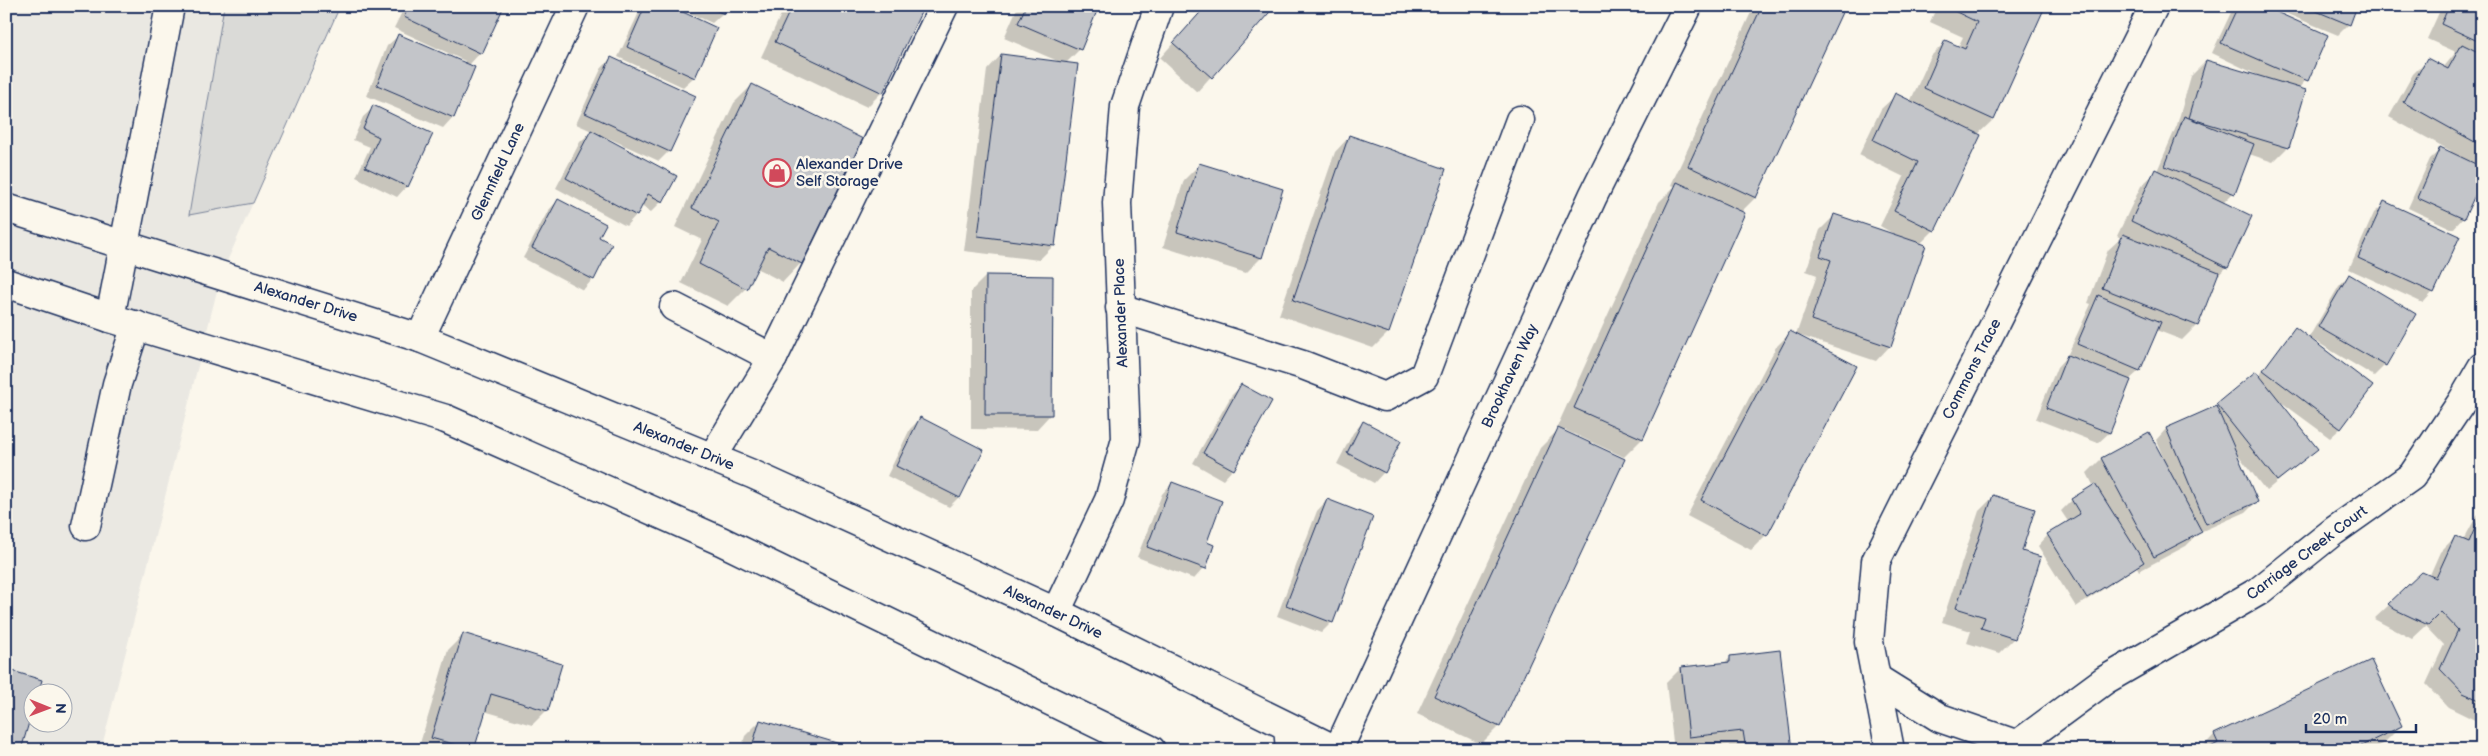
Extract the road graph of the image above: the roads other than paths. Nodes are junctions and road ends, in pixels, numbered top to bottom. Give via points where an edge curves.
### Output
1 (170, 6) edge
2 (575, 6) edge
3 (944, 6) edge
4 (1159, 6) edge
5 (1688, 6) edge
6 (2154, 6) edge
7 (1520, 120) dead end
8 (6, 208) edge
9 (124, 245) junction
10 (6, 284) edge
11 (674, 307) dead end
12 (1120, 308) junction
13 (123, 321) junction
14 (420, 338) junction
15 (773, 358) junction
16 (2482, 367) edge
17 (712, 458) junction
18 (86, 526) dead end
19 (1056, 612) junction
20 (1876, 678) junction
21 (1289, 738) edge
22 (2012, 747) edge
23 (1151, 750) edge
24 (1337, 750) edge
25 (1890, 750) edge

1 - 9 street
2 - 14 street, Glennfield Lane
3 - 15 street
4 - 12 street, Alexander Place via 1125,106 1117,202
5 - 24 street, Brookhaven Way via 1592,196
6 - 20 street, Commons Trace via 1876,561 1869,642
7 - 12 street via 1424,376 1384,397 1302,365
8 - 9 street, Alexander Drive
9 - 13 street
9 - 14 street, Alexander Drive
10 - 13 street
11 - 15 street
12 - 19 street, Alexander Place via 1126,439 1109,500
13 - 18 street via 117,384
13 - 23 street via 446,418 721,541
14 - 17 street, Alexander Drive
15 - 17 street
16 - 22 street, Carriage Creek Court via 2462,403 2412,476 2334,531 2258,591 2105,680
17 - 19 street, Alexander Drive
19 - 21 street, Alexander Drive
20 - 22 street, Carriage Creek Court via 1940,718
20 - 25 street, Commons Trace
21 - 24 street, Alexander Drive

